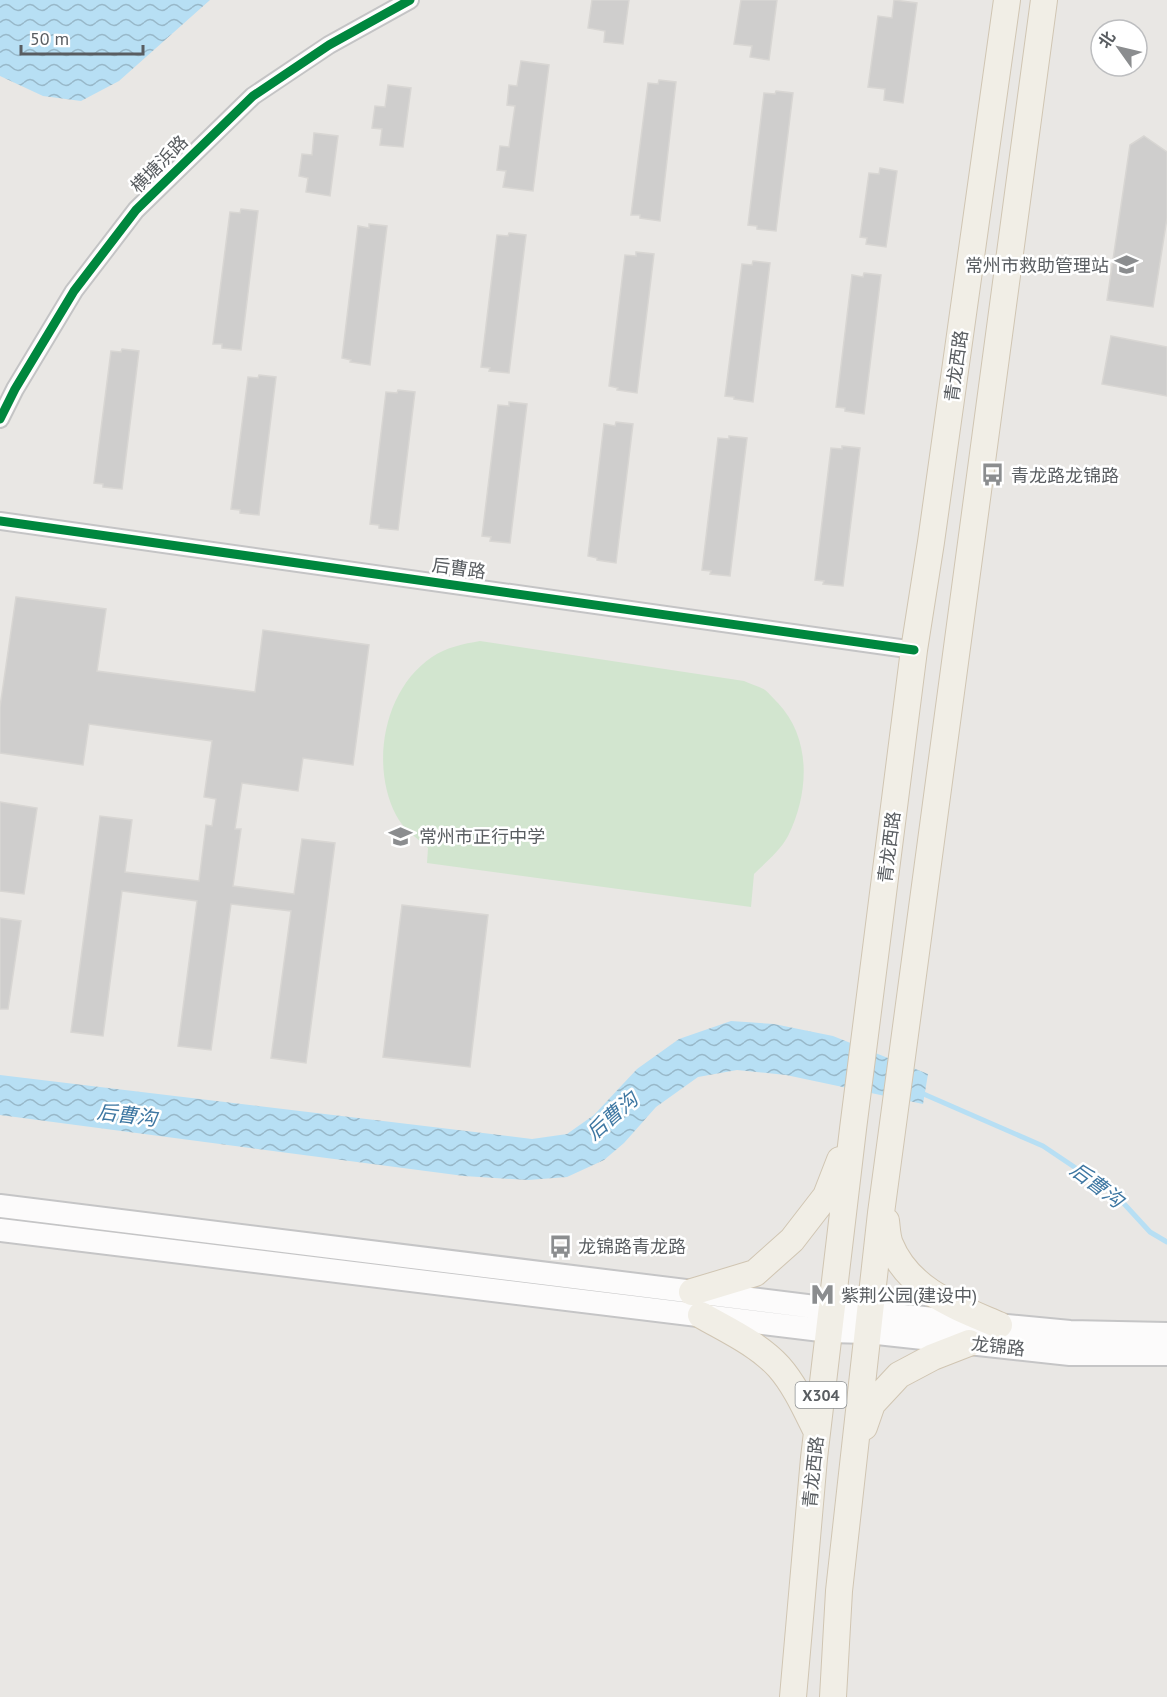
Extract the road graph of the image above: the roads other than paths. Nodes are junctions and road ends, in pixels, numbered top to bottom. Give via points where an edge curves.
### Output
1 (410, 0) edge
2 (1007, 0) edge
3 (1044, 0) edge
4 (0, 419) edge
5 (0, 521) edge
6 (914, 650) junction
7 (853, 1129) junction
8 (883, 1200) junction
9 (0, 1206) edge
10 (0, 1230) edge
11 (692, 1292) junction
12 (701, 1315) junction
13 (830, 1320) junction
14 (869, 1322) junction
15 (999, 1325) junction
16 (1167, 1334) edge
17 (969, 1343) junction
18 (1167, 1354) edge
19 (817, 1432) junction
20 (854, 1459) junction
21 (793, 1697) edge
22 (833, 1697) edge

1 - 4 street, 横塘浜路 via 328,45 253,96 136,210 74,291
2 - 6 main road, 青龙西路
3 - 8 main road
5 - 6 street, 后曹路
6 - 7 main road, 青龙西路 / X304
7 - 11 main road via 826,1196 792,1240 755,1273
7 - 13 main road, 青龙西路 / X304
8 - 14 main road
8 - 15 main road via 889,1243 905,1272 940,1300
9 - 11 main road
10 - 12 main road
11 - 13 main road
12 - 13 main road
12 - 19 main road via 749,1342 779,1367
13 - 14 main road, 龙锦路
13 - 19 main road, 青龙西路 / X304
14 - 15 main road, 龙锦路
14 - 17 main road, 龙锦路
14 - 20 main road
15 - 16 main road, 龙锦路 via 1070,1332
17 - 18 main road, 龙锦路 via 1070,1354
17 - 20 main road via 899,1375 872,1404
19 - 21 main road, 青龙西路 / X304
20 - 22 main road via 839,1591

